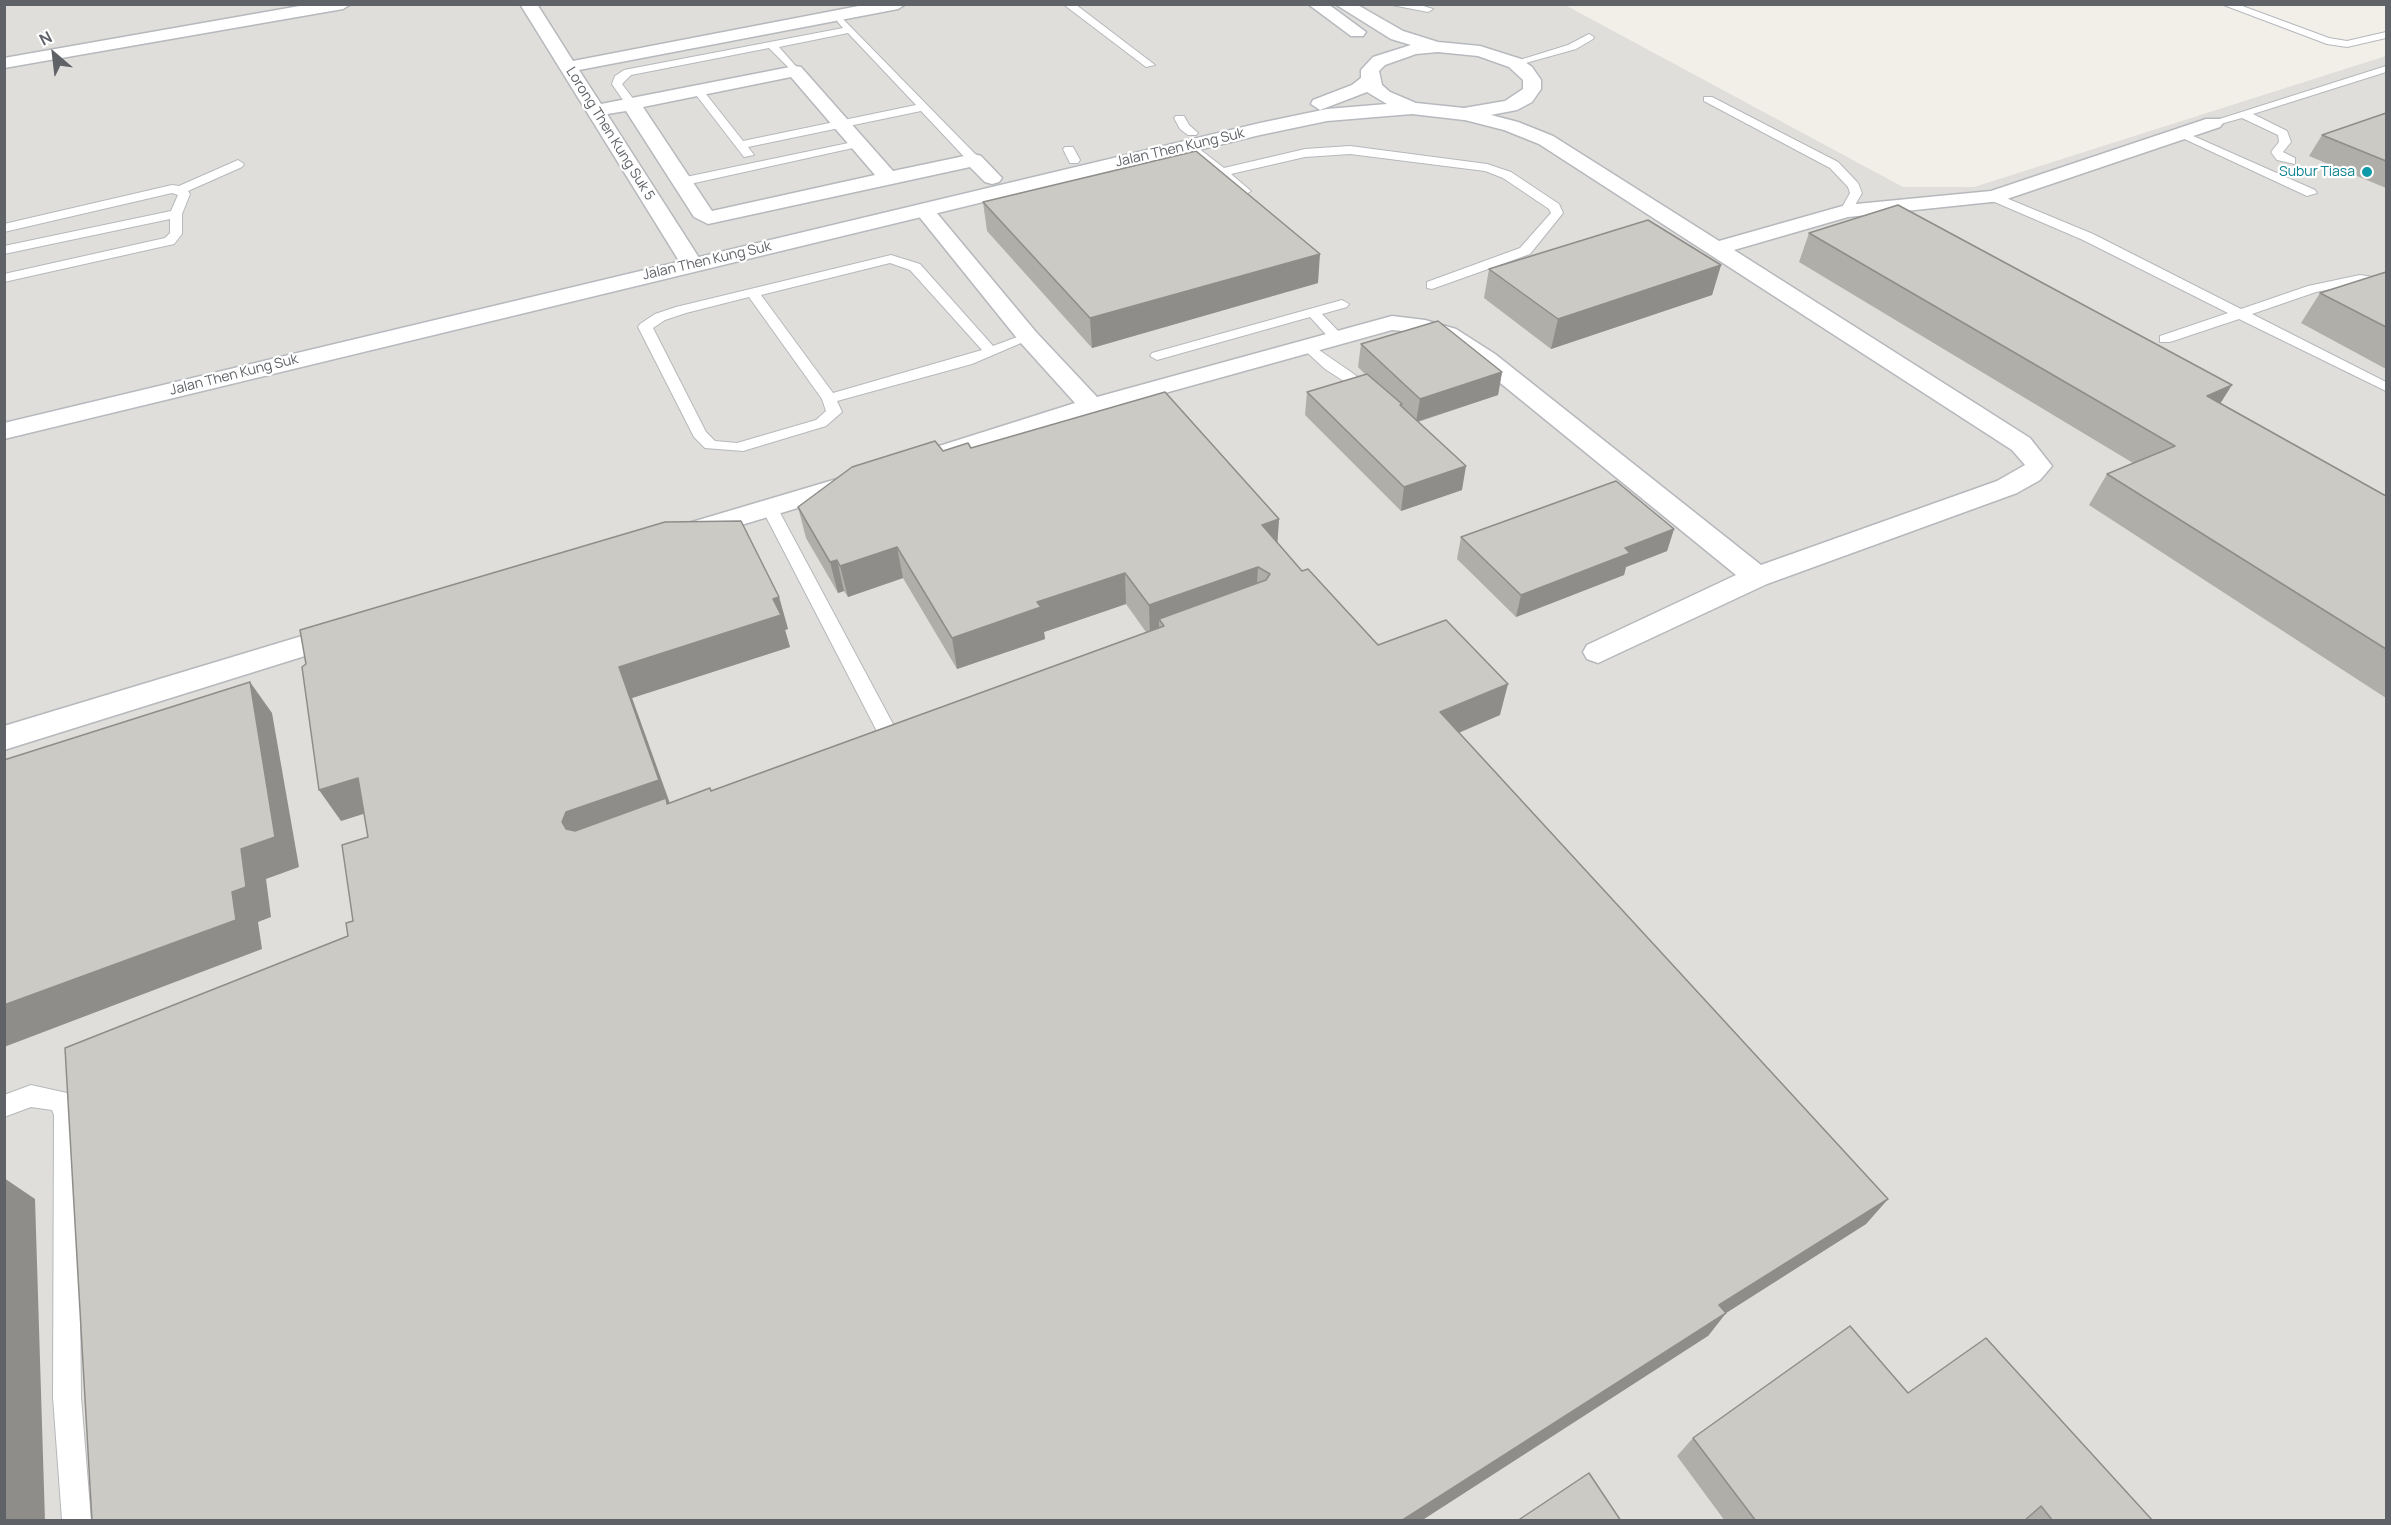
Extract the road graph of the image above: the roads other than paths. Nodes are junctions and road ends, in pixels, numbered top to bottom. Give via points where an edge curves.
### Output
1 (342, 4) edge
2 (528, 4) edge
3 (898, 4) edge
4 (1068, 4) edge
5 (1316, 4) edge
6 (1343, 4) edge
7 (1392, 4) edge
8 (2226, 4) edge
9 (1428, 9) dead end
10 (837, 16) junction
11 (850, 30) junction
12 (2386, 35) edge
13 (729, 36) junction
14 (1589, 37) dead end
15 (771, 44) junction
16 (1438, 47) junction
17 (1374, 49) junction
18 (741, 50) junction
19 (4, 63) edge
20 (1515, 63) junction
21 (1149, 65) dead end
22 (568, 67) junction
23 (795, 71) junction
24 (2384, 71) edge
25 (1370, 80) junction
26 (698, 91) junction
27 (1525, 98) junction
28 (1708, 99) dead end
29 (630, 104) junction
30 (922, 107) junction
31 (1412, 108) junction
32 (596, 111) junction
33 (1464, 114) junction
34 (2243, 114) junction
35 (2214, 123) joint
36 (841, 124) junction
37 (1187, 132) junction
38 (2182, 134) junction
39 (1546, 140) junction
40 (858, 144) junction
41 (740, 145) junction
42 (665, 157) junction
43 (974, 160) junction
44 (2291, 162) dead end
45 (238, 164) dead end
46 (629, 164) junction
47 (756, 165) junction
48 (1223, 172) junction
49 (992, 178) junction
50 (889, 179) junction
51 (681, 182) junction
52 (180, 190) junction
53 (1245, 191) edge
54 (2311, 193) dead end
55 (1994, 197) junction
56 (924, 210) junction
57 (1846, 210) junction
58 (176, 214) junction
59 (4, 228) edge
60 (1718, 248) junction
61 (4, 250) edge
62 (687, 257) junction
63 (4, 278) edge
64 (2386, 283) edge
65 (1432, 285) dead end
66 (753, 293) junction
67 (1342, 304) dead end
68 (1313, 313) junction
69 (2241, 314) junction
70 (1028, 337) junction
71 (1336, 337) junction
72 (2165, 339) dead end
73 (1306, 345) junction
74 (989, 350) junction
75 (1157, 356) dead end
76 (2386, 387) edge
77 (829, 399) junction
78 (1384, 404) edge
79 (1092, 406) junction
80 (4, 411) edge
81 (4, 431) edge
82 (770, 509) junction
83 (657, 542) edge
84 (1757, 577) junction
85 (374, 624) edge
86 (1598, 652) dead end
87 (914, 731) edge
88 (4, 738) edge
89 (891, 739) junction
90 (869, 747) edge
91 (4, 1106) edge
92 (77, 1521) edge

1 - 19 street
2 - 22 street, Lorong Then Kung Suk 5
3 - 10 street
4 - 21 lane
5 - 17 street
6 - 16 street via 1397,35
7 - 9 lane
8 - 12 lane via 2326,41 2347,44
10 - 11 lane
10 - 13 street
11 - 15 lane
11 - 30 lane
13 - 18 lane
13 - 22 street
14 - 20 lane via 1572,47
15 - 18 lane
15 - 23 lane
16 - 17 street
16 - 20 street via 1480,51
17 - 25 street
18 - 29 lane via 622,75 617,84
20 - 27 street via 1532,80 1532,89
22 - 32 street, Lorong Then Kung Suk 5
23 - 26 street
23 - 36 street
24 - 34 lane
25 - 31 street via 1383,96
25 - 37 street, Jalan Then Kung Suk via 1359,89 1317,105
26 - 29 street
26 - 41 lane
27 - 33 street via 1500,109
27 - 39 street via 1525,113
28 - 57 lane via 1834,165 1854,186 1856,194
29 - 32 street
29 - 42 street
30 - 36 lane
30 - 43 lane
31 - 33 street
31 - 37 street, Jalan Then Kung Suk
32 - 46 street, Lorong Then Kung Suk 5
33 - 39 street
34 - 35 lane
34 - 44 lane via 2283,133 2285,142 2277,152
35 - 38 street
36 - 40 street
36 - 41 lane
37 - 48 lane
37 - 49 street, Jalan Then Kung Suk via 1072,155
37 - 56 street, Jalan Then Kung Suk
38 - 54 lane
38 - 55 street
39 - 60 street
40 - 47 lane
40 - 50 street
41 - 47 lane
42 - 46 street
42 - 51 street
43 - 49 street
43 - 50 street
45 - 52 lane
46 - 62 street, Lorong Then Kung Suk 5
47 - 51 lane
48 - 53 lane
48 - 65 lane via 1305,153 1350,150 1487,168 1507,176 1555,207 1557,213 1525,251
49 - 62 street, Jalan Then Kung Suk
50 - 51 street via 708,218
52 - 58 lane via 184,194
52 - 59 lane via 156,192
55 - 57 street
55 - 69 lane via 2088,237
56 - 62 street, Jalan Then Kung Suk
56 - 70 street
57 - 60 street
58 - 61 lane
58 - 63 lane via 176,234 169,242
60 - 84 street via 2021,444 2038,466 2007,487
62 - 80 street, Jalan Then Kung Suk via 257,348
62 - 81 street, Jalan Then Kung Suk
64 - 69 lane via 2348,280
66 - 74 lane via 881,260 902,260 915,267
66 - 77 lane
66 - 77 lane via 681,310 645,327 699,434 710,445 738,448 821,423 834,412
67 - 68 lane
68 - 71 lane
68 - 75 lane
69 - 72 lane
69 - 76 lane
70 - 74 lane
70 - 79 street
71 - 73 street
71 - 84 street via 1392,323 1418,324 1448,334 1486,359
73 - 78 lane
73 - 79 street
74 - 77 lane via 967,361
79 - 82 street
82 - 83 street
82 - 89 lane
84 - 86 street
85 - 88 street
87 - 89 lane
89 - 90 lane
91 - 92 lane via 31,1096 59,1101 66,1114 67,1397

